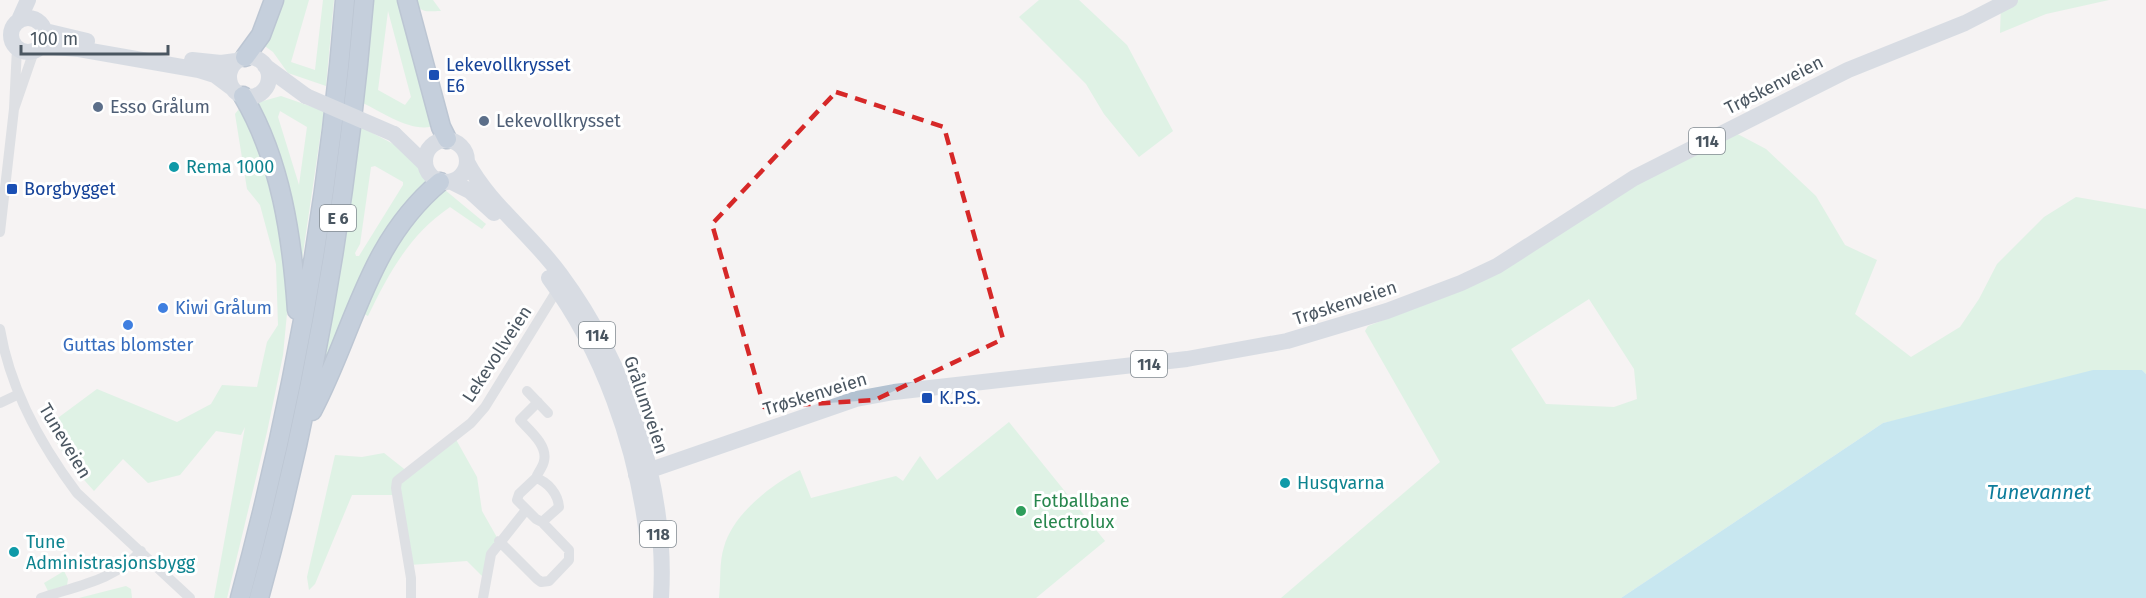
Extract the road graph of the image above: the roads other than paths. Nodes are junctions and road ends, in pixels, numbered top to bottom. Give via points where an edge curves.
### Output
1 (27, 0) edge
2 (39, 0) edge
3 (274, 0) edge
4 (345, 0) edge
5 (364, 0) edge
6 (407, 0) edge
7 (2010, 0) edge
8 (10, 32) edge
9 (39, 37) junction
10 (241, 59) junction
11 (265, 66) junction
12 (289, 90) junction
13 (237, 91) junction
14 (262, 92) junction
15 (14, 109) junction
16 (394, 134) junction
17 (439, 142) junction
18 (467, 162) junction
19 (424, 163) junction
20 (446, 182) junction
21 (0, 232) edge
22 (560, 273) junction
23 (558, 290) junction
24 (0, 329) edge
25 (299, 339) junction
26 (527, 391) dead end
27 (19, 394) junction
28 (538, 402) junction
29 (0, 404) edge
30 (548, 413) dead end
31 (299, 434) junction
32 (642, 473) junction
33 (536, 478) junction
34 (526, 510) junction
35 (542, 522) junction
36 (499, 541) junction
37 (141, 551) junction
38 (41, 598) edge
39 (190, 598) edge
40 (240, 598) edge
41 (260, 598) edge
42 (411, 598) edge
43 (483, 598) edge
44 (652, 598) edge
45 (661, 598) edge

1 - 8 main road
2 - 9 main road
3 - 10 highway via 256,45
4 - 25 highway, E 6 via 325,179
5 - 31 highway, E 6 via 342,194
6 - 17 highway via 441,127
7 - 32 main road, Trøskenveien / 114 via 1965,23 1848,70 1634,178 1497,266 1387,311 1287,341 1187,359 856,399
8 - 9 main road, 114
8 - 9 main road, 114 via 25,18
8 - 15 street
9 - 10 main road, 114 via 201,62
9 - 13 main road, 114 via 199,70 215,75
9 - 15 street
10 - 11 main road, 114 via 256,58
10 - 13 main road via 229,75
11 - 12 main road, 114
11 - 14 main road via 269,76
12 - 14 main road, 114
12 - 16 main road, 114, bridge
13 - 14 main road, 114 via 253,96
13 - 25 highway, E 6 via 258,125 289,225
15 - 21 street
16 - 17 main road, 114
16 - 19 main road, 114
17 - 18 main road, 114 via 464,149
17 - 19 main road via 424,156
18 - 20 main road via 463,174
18 - 22 main road, Grålumveien / 114 via 489,193
19 - 20 main road, 114 via 428,173
20 - 23 main road, Grålumveien / 114 via 470,191 486,205
20 - 31 highway, E 6 via 411,209 389,240
22 - 23 street, Lekevollveien
22 - 32 main road, Grålumveien / 114 via 604,347 622,387
23 - 32 main road, Grålumveien / 114 via 599,365
23 - 42 street, Lekevollveien via 485,407 471,423 397,481
24 - 27 street, Tuneveien
25 - 40 highway, E 6
26 - 28 street
27 - 29 street
27 - 37 street, Tuneveien via 47,450 77,493
28 - 30 street
28 - 33 street via 520,420 544,451 544,462
31 - 41 highway, E 6
32 - 44 main road, Grålumveien / 118
32 - 45 main road, Grålumveien / 118 via 658,528
33 - 34 street via 517,500
33 - 35 street via 558,498 559,507
34 - 35 street
34 - 36 street
35 - 36 street via 569,550 569,560 549,581 537,579
36 - 43 street via 491,554
37 - 38 street via 114,574
37 - 39 street, Tuneveien

